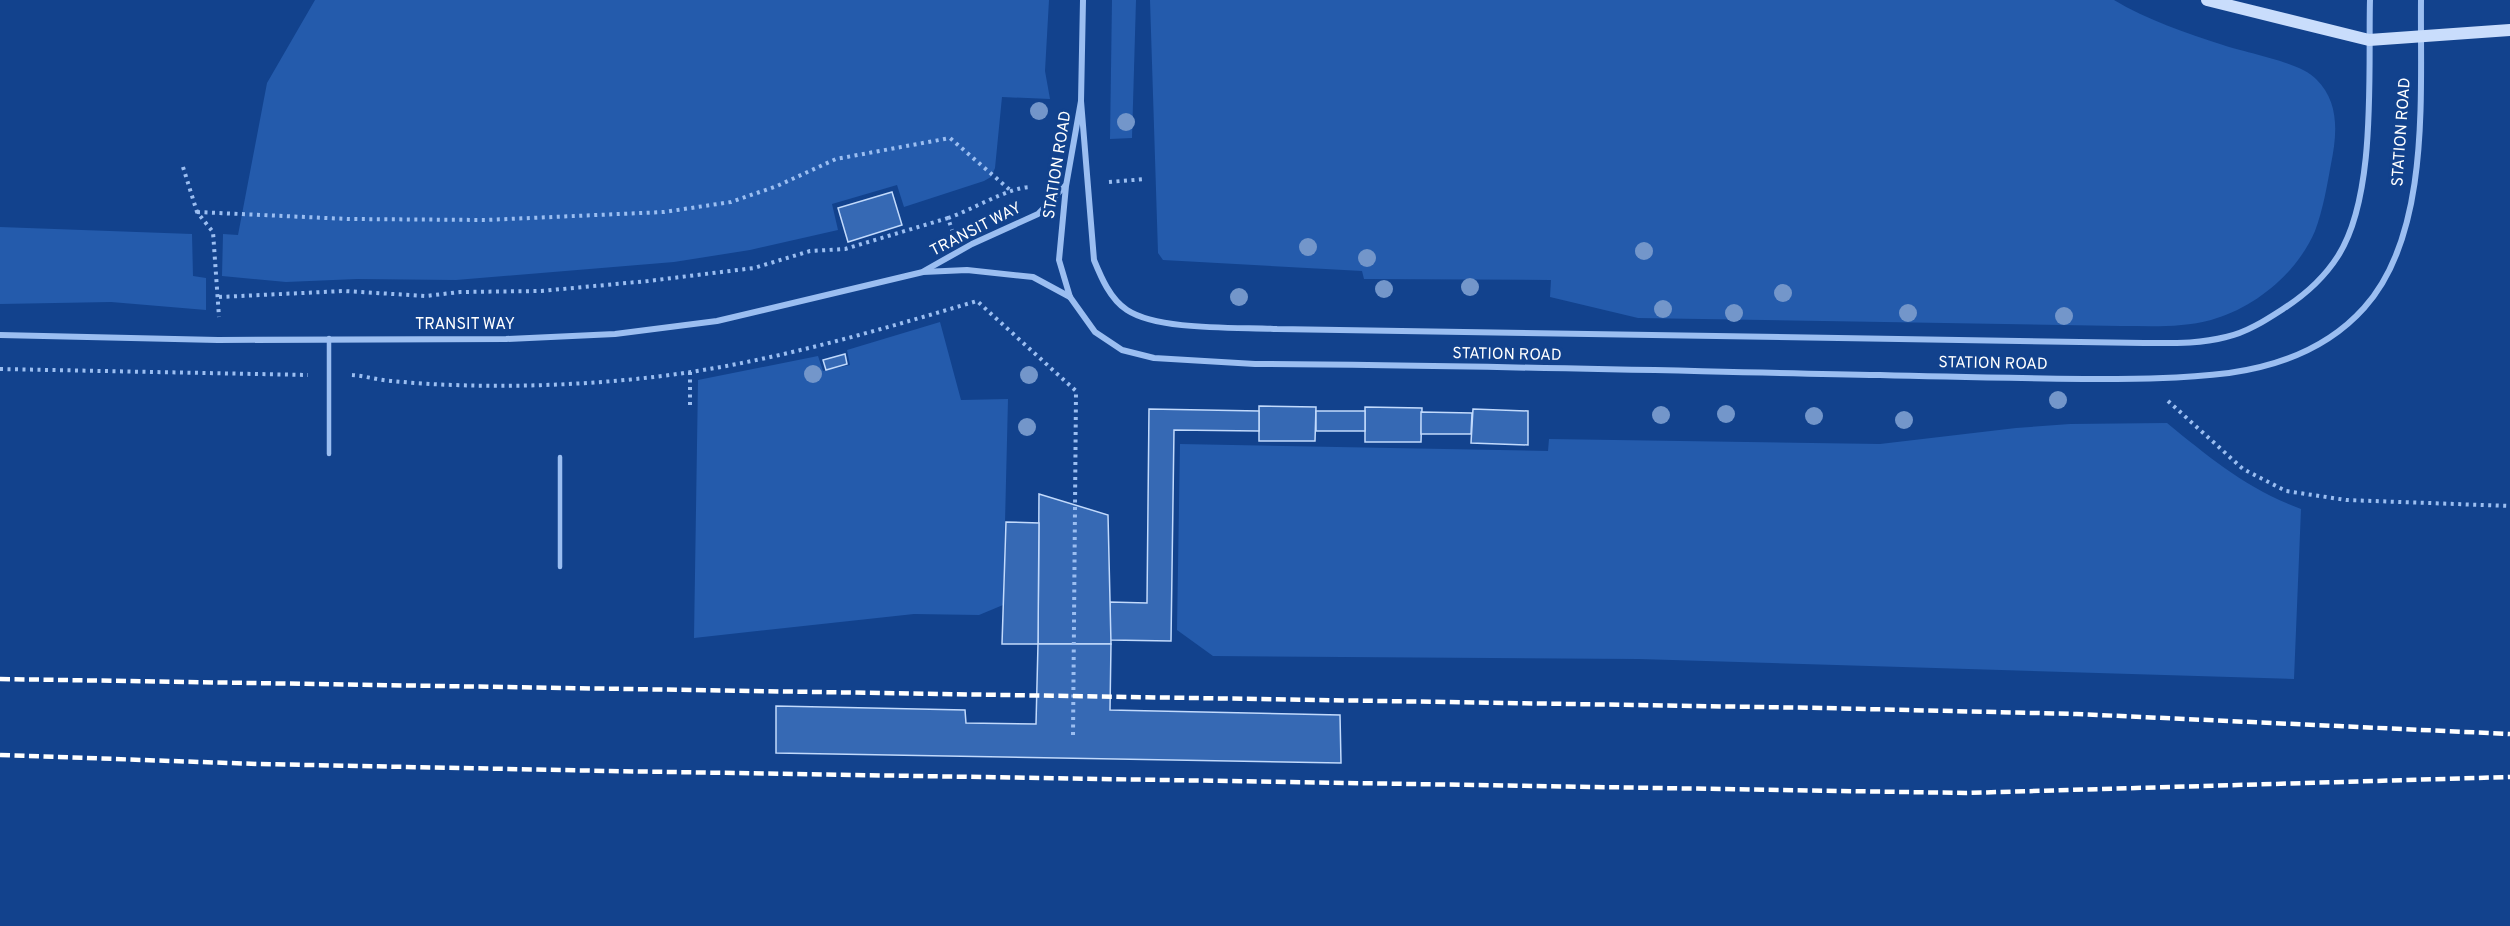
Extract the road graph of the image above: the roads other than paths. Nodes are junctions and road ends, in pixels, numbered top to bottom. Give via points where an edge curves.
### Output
1 (1083, 0) edge
2 (2207, 0) edge
3 (2370, 0) edge
4 (2421, 0) edge
5 (2510, 30) edge
6 (2420, 38) junction
7 (2369, 40) junction
8 (1081, 101) junction
9 (1066, 186) junction
10 (923, 272) junction
11 (1070, 297) junction
12 (0, 335) edge
13 (329, 338) junction
14 (329, 454) dead end
15 (560, 457) dead end
16 (560, 567) dead end

1 - 8 street
2 - 7 main road
3 - 7 street, STATION ROAD
4 - 6 street, STATION ROAD
5 - 6 main road
6 - 7 main road
6 - 11 street, STATION ROAD via 2420,102 2413,187 2406,223 2382,284 2338,333 2302,354 2231,373 2144,379 1255,364 1154,358 1122,350 1095,332
7 - 8 street, STATION ROAD via 2362,180 2357,210 2339,255 2322,279 2275,315 2228,337 2195,343 1277,329 1160,323 1126,310 1103,281 1094,260
8 - 9 street, STATION ROAD
9 - 10 street, TRANSIT WAY via 1038,214
9 - 11 street, STATION ROAD via 1059,260
10 - 11 street, TRANSIT WAY via 967,270 1033,277
10 - 13 street, TRANSIT WAY via 717,321 615,334 506,339
12 - 13 street, TRANSIT WAY via 219,340
13 - 14 lane
15 - 16 lane

